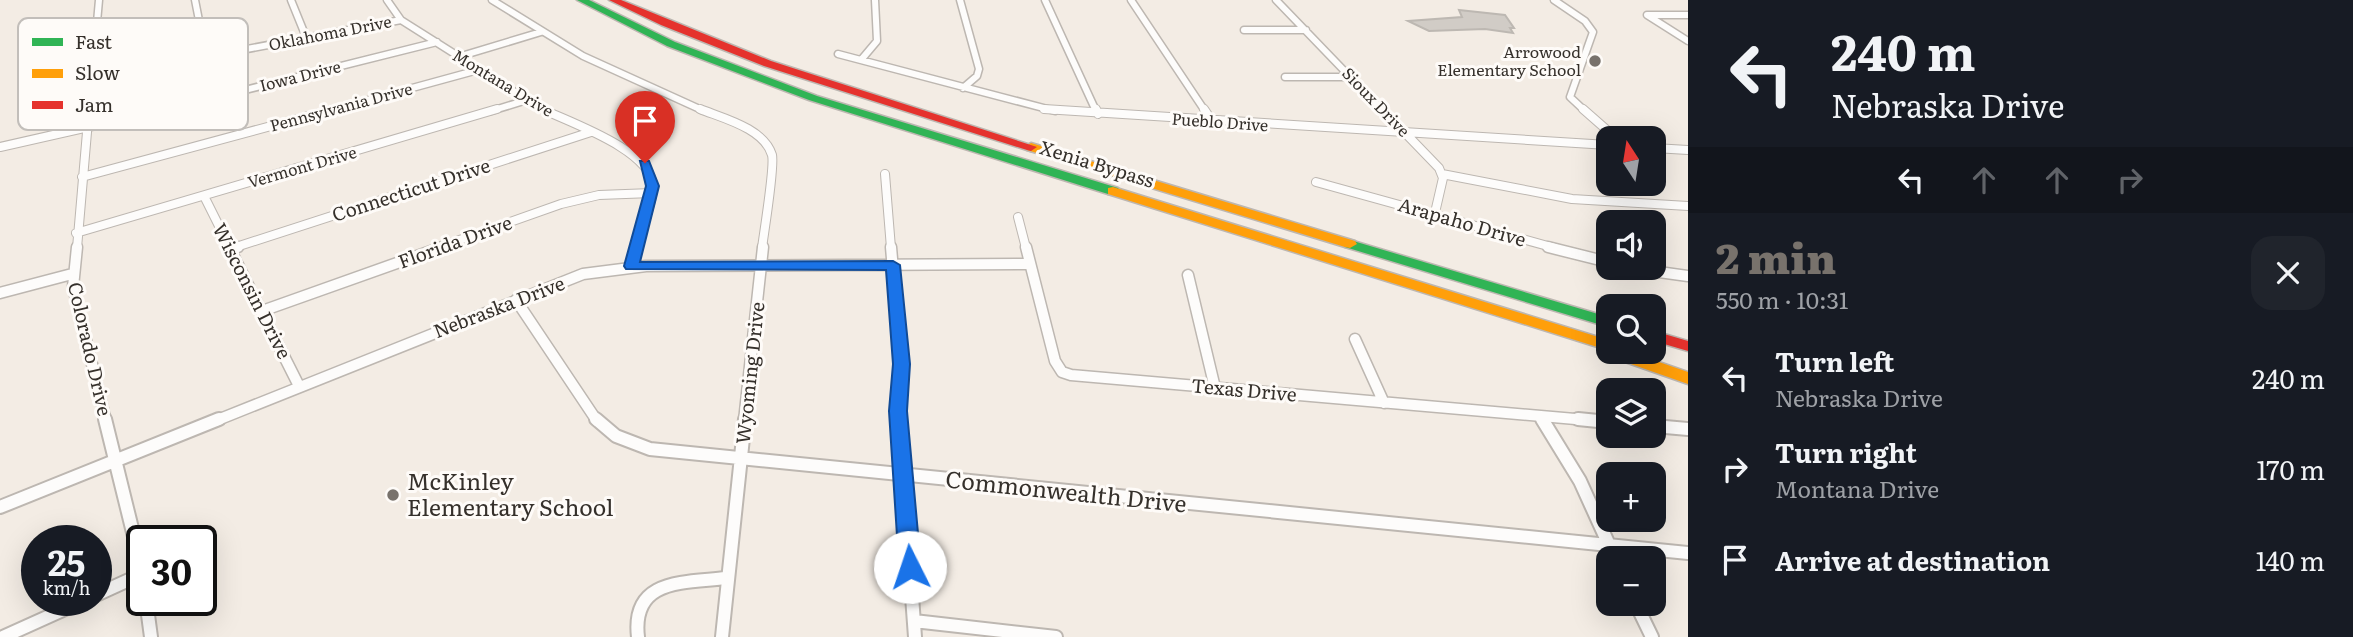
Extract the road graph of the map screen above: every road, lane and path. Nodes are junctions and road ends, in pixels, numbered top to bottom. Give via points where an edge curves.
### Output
1 (99, 0) edge
2 (195, 0) edge
3 (291, 0) edge
4 (387, 0) edge
5 (492, 0) edge
6 (582, 0) edge
7 (614, 0) edge
8 (875, 0) edge
9 (960, 0) edge
10 (1045, 0) edge
11 (1130, 0) edge
12 (1276, 0) edge
13 (1554, 0) edge
14 (1688, 15) edge
15 (98, 18) edge
16 (198, 18) edge
17 (401, 20) junction
18 (1244, 30) dead end
19 (1306, 30) junction
20 (541, 32) junction
21 (306, 37) junction
22 (1688, 41) edge
23 (437, 42) junction
24 (248, 48) edge
25 (838, 54) dead end
26 (458, 57) junction
27 (861, 60) junction
28 (478, 70) junction
29 (1285, 77) dead end
30 (1352, 77) junction
31 (963, 88) junction
32 (248, 89) edge
33 (527, 100) junction
34 (1098, 114) junction
35 (1212, 121) junction
36 (1603, 126) edge
37 (82, 130) edge
38 (87, 130) edge
39 (591, 132) junction
40 (1408, 135) junction
41 (1596, 144) edge
42 (0, 147) edge
43 (1666, 149) edge
44 (1688, 150) edge
45 (885, 174) dead end
46 (1442, 174) junction
47 (82, 177) junction
48 (1143, 181) junction
49 (1316, 182) dead end
50 (652, 193) junction
51 (204, 196) junction
52 (1688, 206) edge
53 (1018, 217) dead end
54 (1434, 217) junction
55 (76, 233) junction
56 (231, 249) junction
57 (1596, 259) edge
58 (1030, 264) junction
59 (762, 265) junction
60 (893, 265) junction
61 (631, 266) junction
62 (1666, 273) edge
63 (72, 274) junction
64 (1188, 275) dead end
65 (1688, 276) edge
66 (0, 293) edge
67 (516, 300) junction
68 (262, 311) junction
69 (1596, 312) edge
70 (1596, 318) edge
71 (1666, 331) edge
72 (1688, 337) edge
73 (1666, 339) edge
74 (1355, 340) dead end
75 (1596, 343) edge
76 (1688, 346) edge
77 (1666, 363) edge
78 (1650, 364) edge
79 (1688, 370) edge
80 (1688, 377) edge
81 (299, 386) junction
82 (1215, 388) junction
83 (1384, 402) junction
84 (1540, 416) junction
85 (1596, 421) edge
86 (1666, 427) edge
87 (1688, 429) edge
88 (741, 458) junction
89 (117, 459) junction
90 (903, 475) junction
91 (0, 506) edge
92 (132, 525) edge
93 (1609, 545) junction
94 (1688, 553) edge
95 (726, 578) junction
96 (50, 616) edge
97 (148, 616) edge
98 (1642, 616) edge
99 (914, 621) junction
100 (3, 637) edge
101 (151, 637) edge
102 (638, 637) edge
103 (722, 637) edge
104 (915, 637) edge
105 (1056, 637) edge
106 (1652, 637) edge

1 - 15 street, Colorado Drive
2 - 16 street
3 - 21 street
4 - 17 street, Montana Drive
5 - 20 street, Wyoming Drive
6 - 75 highway, Xenia Bypass via 671,44 807,96
7 - 48 highway, Xenia Bypass via 688,35 789,73
8 - 27 street via 878,43
9 - 31 street via 979,69
10 - 34 street
11 - 35 street
12 - 19 street, Sioux Drive
13 - 36 street via 1593,32 1570,97
14 - 22 street via 1647,15
17 - 21 street, Oklahoma Drive
17 - 23 street, Montana Drive
18 - 19 street
19 - 30 street, Sioux Drive
20 - 26 street
20 - 59 street, Wyoming Drive via 610,71 746,128 762,140 773,163
21 - 24 street, Oklahoma Drive
23 - 26 street, Montana Drive
23 - 32 street, Iowa Drive
25 - 27 street, Pueblo Drive
26 - 28 street, Montana Drive
27 - 31 street, Pueblo Drive
28 - 33 street, Montana Drive
28 - 47 street, Pennsylvania Drive
29 - 30 street
30 - 40 street, Sioux Drive
31 - 34 street, Pueblo Drive via 1033,107
33 - 39 street, Montana Drive
33 - 51 street, Vermont Drive
34 - 35 street, Pueblo Drive
35 - 40 street, Pueblo Drive
37 - 42 street, Iowa Drive
38 - 47 street, Colorado Drive
39 - 50 street, Montana Drive via 641,160 650,172
39 - 56 street, Connecticut Drive
40 - 41 street, Pueblo Drive
40 - 46 street, Sioux Drive
43 - 44 street
45 - 60 street
46 - 52 street via 1572,199
46 - 54 street
47 - 55 street, Colorado Drive
48 - 69 highway
48 - 70 highway, Xenia Bypass
49 - 54 street, Arapaho Drive
50 - 61 street
50 - 68 street, Florida Drive via 599,195 561,204
51 - 55 street, Vermont Drive
51 - 56 street, Wisconsin Drive
53 - 58 street
54 - 57 street, Arapaho Drive
55 - 63 street, Colorado Drive
56 - 68 street, Wisconsin Drive
58 - 60 street, Nebraska Drive
58 - 82 street, Texas Drive via 1055,361 1062,372
59 - 60 street, Nebraska Drive
59 - 61 street, Nebraska Drive
59 - 88 street, Wyoming Drive
60 - 90 street
61 - 67 street, Nebraska Drive via 583,274
62 - 65 street
63 - 66 street
63 - 89 street, Colorado Drive
64 - 82 street
67 - 81 street, Nebraska Drive
67 - 88 street, Commonwealth Drive via 592,416 609,431 650,449
68 - 81 street, Wisconsin Drive
71 - 72 highway
73 - 76 highway
74 - 83 street
77 - 79 highway
78 - 80 highway
81 - 89 street, Nebraska Drive
82 - 83 street, Texas Drive
83 - 84 street, Texas Drive
84 - 85 street, Texas Drive
84 - 93 street via 1580,481
86 - 87 street
88 - 90 street, Commonwealth Drive
88 - 95 street, Wyoming Drive
89 - 91 street, Nebraska Drive
89 - 92 street, Colorado Drive
90 - 93 street, Commonwealth Drive
90 - 99 street
93 - 94 street, Commonwealth Drive
95 - 102 street via 664,586 647,597 637,611
95 - 103 street, Wyoming Drive
96 - 100 street
97 - 101 street
98 - 106 street
99 - 104 street
99 - 105 street

